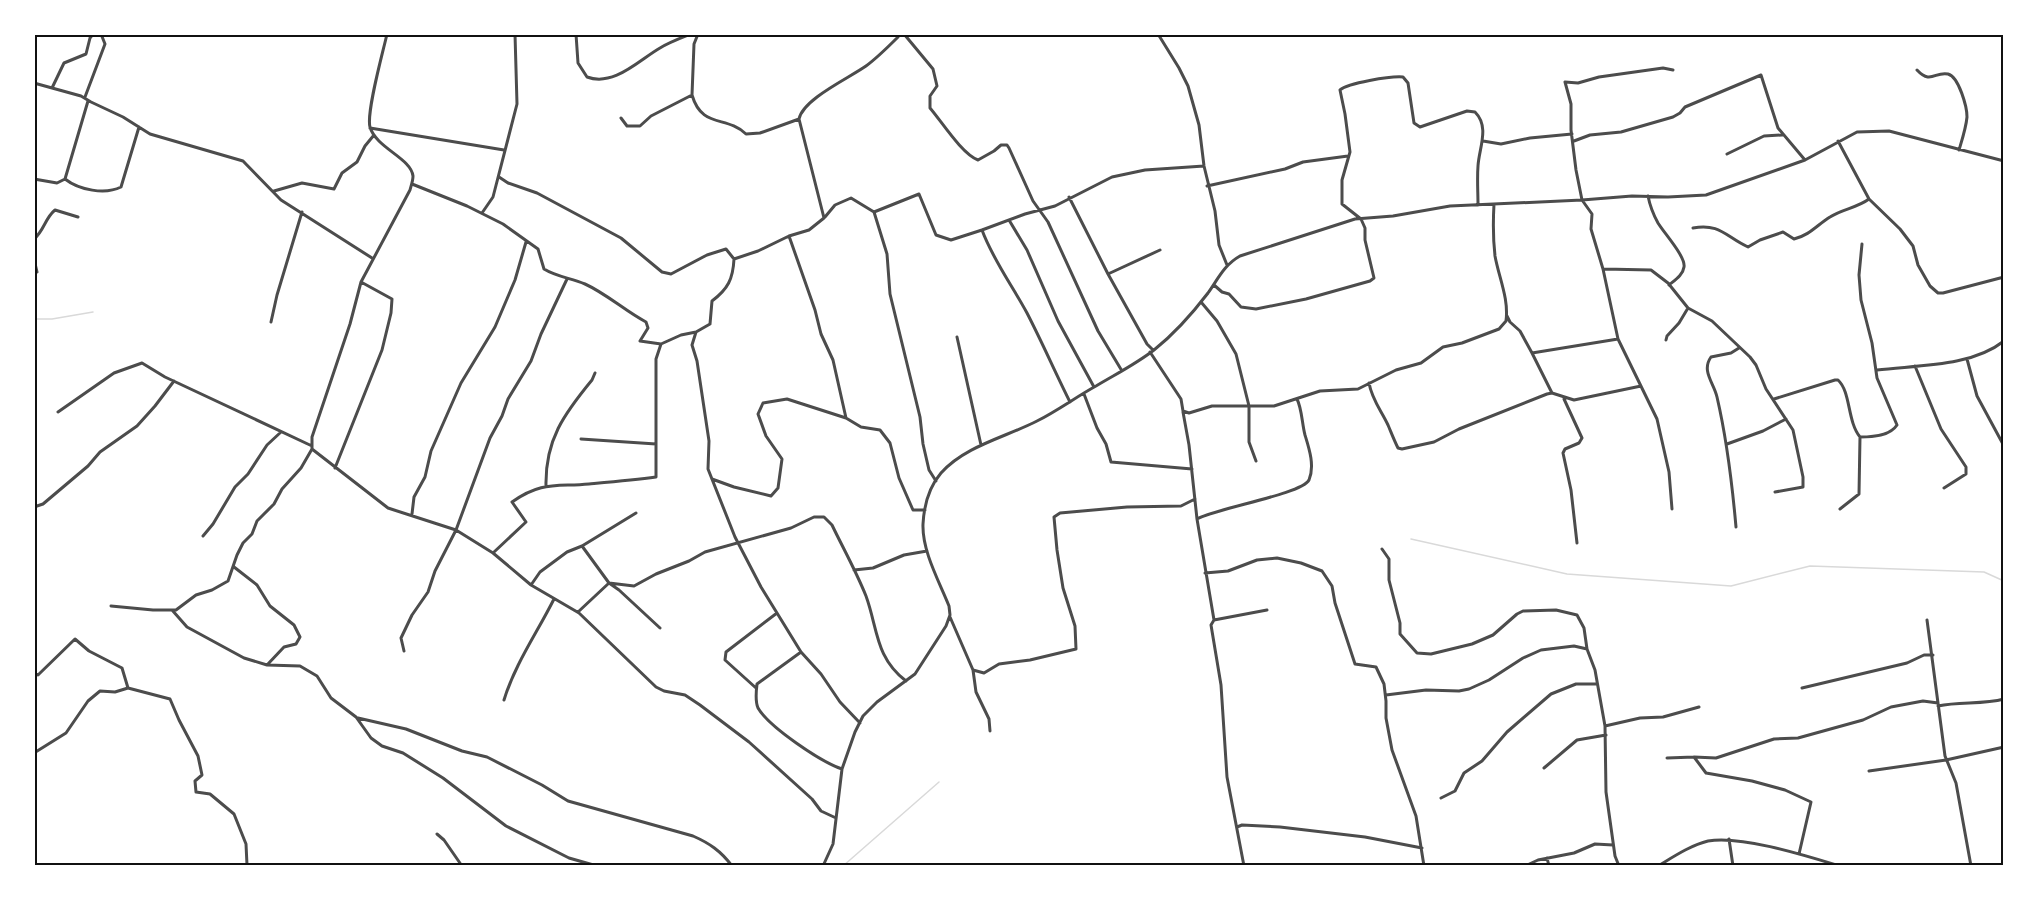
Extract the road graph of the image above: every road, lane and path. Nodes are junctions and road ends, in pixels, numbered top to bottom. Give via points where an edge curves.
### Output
1 (93, 34) edge
2 (101, 34) edge
3 (387, 34) edge
4 (515, 34) edge
5 (576, 34) edge
6 (691, 34) edge
7 (698, 34) edge
8 (899, 34) edge
9 (904, 34) edge
10 (1158, 34) edge
11 (1673, 70) dead end
12 (1917, 70) dead end
13 (34, 83) edge
14 (52, 88) junction
15 (692, 95) junction
16 (87, 99) junction
17 (621, 118) dead end
18 (799, 119) junction
19 (139, 127) junction
20 (370, 128) junction
21 (1572, 134) junction
22 (374, 135) junction
23 (1782, 135) junction
24 (1483, 141) junction
25 (1574, 141) junction
26 (1838, 141) junction
27 (505, 150) junction
28 (1959, 150) junction
29 (1726, 154) dead end
30 (1348, 156) junction
31 (1805, 160) junction
32 (2004, 161) edge
33 (1203, 166) junction
34 (499, 177) junction
35 (34, 179) edge
36 (64, 180) junction
37 (412, 184) junction
38 (1208, 186) junction
39 (274, 191) junction
40 (1648, 196) junction
41 (1070, 197) junction
42 (1869, 199) junction
43 (1582, 201) junction
44 (1494, 204) junction
45 (1478, 205) junction
46 (1040, 210) junction
47 (302, 212) junction
48 (874, 212) junction
49 (482, 213) junction
50 (78, 217) dead end
51 (824, 218) junction
52 (1361, 219) junction
53 (1009, 220) junction
54 (1694, 228) dead end
55 (982, 230) junction
56 (789, 236) junction
57 (34, 239) edge
58 (526, 242) junction
59 (1862, 244) dead end
60 (1160, 250) dead end
61 (372, 258) junction
62 (34, 259) edge
63 (734, 259) junction
64 (1227, 266) junction
65 (1604, 269) junction
66 (37, 272) dead end
67 (1108, 273) junction
68 (2004, 277) edge
69 (567, 279) junction
70 (361, 282) junction
71 (1214, 284) junction
72 (1669, 285) junction
73 (1201, 302) junction
74 (1688, 308) junction
75 (1507, 315) junction
76 (270, 322) dead end
77 (696, 332) junction
78 (957, 337) dead end
79 (1618, 339) junction
80 (1666, 340) dead end
81 (2004, 341) edge
82 (661, 344) junction
83 (1739, 348) junction
84 (1152, 351) junction
85 (1532, 354) junction
86 (1968, 359) junction
87 (1915, 366) junction
88 (1877, 370) junction
89 (1122, 371) junction
90 (595, 373) dead end
91 (174, 381) junction
92 (1369, 383) junction
93 (1642, 386) junction
94 (1094, 387) junction
95 (1552, 393) junction
96 (1084, 394) junction
97 (1564, 398) junction
98 (1297, 399) junction
99 (1774, 399) junction
100 (1070, 402) junction
101 (1249, 406) junction
102 (1183, 411) junction
103 (58, 412) dead end
104 (846, 418) junction
105 (1786, 419) junction
106 (281, 432) junction
107 (1860, 437) junction
108 (581, 439) dead end
109 (656, 444) junction
110 (1727, 444) junction
111 (981, 445) junction
112 (2004, 446) edge
113 (312, 447) junction
114 (1256, 461) dead end
115 (335, 468) junction
116 (1191, 469) junction
117 (711, 478) junction
118 (936, 481) junction
119 (546, 486) junction
120 (1944, 488) dead end
121 (1775, 492) dead end
122 (1195, 499) junction
123 (34, 507) edge
124 (1672, 509) dead end
125 (1840, 509) dead end
126 (925, 510) junction
127 (636, 513) dead end
128 (412, 514) junction
129 (1197, 519) junction
130 (1736, 527) dead end
131 (456, 530) junction
132 (202, 536) dead end
133 (1577, 543) dead end
134 (738, 544) junction
135 (582, 546) junction
136 (1382, 549) dead end
137 (928, 551) junction
138 (493, 553) junction
139 (234, 567) junction
140 (854, 570) junction
141 (1205, 573) junction
142 (609, 583) junction
143 (531, 585) junction
144 (554, 599) junction
145 (111, 606) dead end
146 (172, 610) junction
147 (1267, 610) dead end
148 (578, 612) junction
149 (777, 613) junction
150 (950, 615) junction
151 (1214, 620) junction
152 (1927, 620) dead end
153 (660, 628) dead end
154 (1587, 649) junction
155 (404, 651) dead end
156 (801, 652) junction
157 (1933, 655) junction
158 (267, 665) junction
159 (973, 670) junction
160 (34, 674) edge
161 (906, 681) junction
162 (1598, 684) junction
163 (128, 688) junction
164 (757, 688) junction
165 (1802, 688) dead end
166 (1386, 695) junction
167 (2004, 699) edge
168 (504, 700) dead end
169 (1938, 704) junction
170 (1699, 707) dead end
171 (356, 717) junction
172 (860, 723) junction
173 (1605, 726) junction
174 (990, 731) dead end
175 (1606, 735) junction
176 (2004, 747) edge
177 (34, 753) edge
178 (1694, 757) junction
179 (1667, 758) dead end
180 (1946, 760) junction
181 (1544, 768) dead end
182 (842, 769) junction
183 (1869, 771) dead end
184 (1441, 798) dead end
185 (836, 818) junction
186 (1237, 827) junction
187 (437, 834) dead end
188 (1729, 839) junction
189 (1613, 846) junction
190 (1422, 848) junction
191 (1799, 854) junction
192 (1546, 858) junction
193 (1830, 864) edge
194 (253, 866) edge
195 (462, 866) edge
196 (597, 866) edge
197 (732, 866) edge
198 (823, 866) edge
199 (1244, 866) edge
200 (1424, 866) edge
201 (1525, 866) edge
202 (1549, 866) edge
203 (1619, 866) edge
204 (1658, 866) edge
205 (1733, 866) edge
206 (1840, 866) edge
207 (1971, 866) edge

1 - 14 street via 86,54 64,63
2 - 16 street via 105,44
3 - 20 street
4 - 27 street via 516,104
5 - 6 street via 578,63 587,77 599,80 628,70 662,47
7 - 15 street via 694,44
8 - 18 street via 866,66 810,104
9 - 46 street via 933,69 937,86 930,96 930,108 972,158 978,160 1006,145
10 - 33 street via 1188,86
11 - 21 street via 1663,68 1565,82 1571,104
12 - 28 street via 1929,78 1951,75 1957,84 1967,116
13 - 14 street
14 - 16 street
15 - 17 street via 640,126 627,126
15 - 18 street via 702,114 746,134
16 - 19 street
16 - 36 street
18 - 51 street
19 - 36 street via 121,187 85,189
19 - 39 street via 176,143 243,161
20 - 22 street
20 - 27 street
21 - 24 street via 1502,144
21 - 25 street
22 - 37 street via 410,170
22 - 39 street via 357,162 342,173 334,189 302,183
23 - 25 street via 1761,75 1685,107 1673,117
23 - 29 street via 1764,136
23 - 31 street
24 - 30 street via 1478,115 1471,111 1417,126 1406,79 1381,78 1340,90
24 - 45 street via 1478,166
25 - 43 street
26 - 28 street via 1857,132 1889,131
26 - 31 street
26 - 42 street
27 - 34 street
28 - 32 street
30 - 38 street via 1303,162
30 - 52 street via 1342,204
31 - 40 street via 1706,195
33 - 38 street
33 - 41 street via 1112,177
34 - 49 street via 493,197
34 - 63 street via 621,238 662,272 671,273 726,249
35 - 36 street via 57,183
37 - 49 street
37 - 61 street
38 - 64 street
39 - 47 street
40 - 43 street
40 - 72 street via 1659,225 1684,261 1683,270
41 - 46 street
41 - 67 street
42 - 54 street via 1831,216 1806,236 1794,238 1783,232 1748,247 1715,227
42 - 68 street via 1912,246 1925,278 1938,293
43 - 44 street
43 - 65 street via 1592,214 1591,229
44 - 45 street
44 - 75 street via 1493,238
45 - 52 street
46 - 53 street
46 - 89 street via 1098,331
47 - 61 street
47 - 76 street
48 - 51 street via 851,198 835,205
48 - 55 street via 919,194 936,235 951,240
48 - 118 street via 887,254 890,294 923,444
49 - 58 street
50 - 57 street via 55,210
51 - 56 street via 809,230
52 - 64 street via 1256,249
52 - 71 street via 1374,278 1370,281 1256,309 1241,307
53 - 55 street
53 - 94 street
55 - 100 street
56 - 63 street
56 - 104 street via 820,334 833,360
58 - 69 street via 538,249 544,269
58 - 128 street via 495,327 461,383 431,451
59 - 88 street via 1861,300
60 - 67 street
61 - 70 street
62 - 66 street
63 - 77 street via 733,276 725,291 712,301 710,324
64 - 71 street
65 - 72 street via 1648,269
65 - 79 street
67 - 84 street
69 - 82 street via 583,283 646,322 648,328 640,340
69 - 131 street via 531,362 489,438
70 - 113 street
70 - 115 street via 392,299 391,313 382,350
71 - 73 street
72 - 74 street
73 - 84 street
73 - 101 street via 1236,354
74 - 80 street
74 - 83 street via 1712,321
75 - 85 street
75 - 92 street via 1499,329 1443,347 1421,363
77 - 82 street
77 - 117 street via 692,345 698,361
78 - 111 street
79 - 85 street
79 - 93 street
81 - 86 street
82 - 109 street via 656,359
83 - 99 street via 1756,365
83 - 110 street via 1711,357 1707,366
84 - 89 street
84 - 102 street via 1181,399
85 - 95 street
86 - 87 street
86 - 112 street via 1977,396
87 - 88 street
87 - 120 street via 1941,429 1966,467 1966,474
88 - 107 street via 1897,425 1878,436
89 - 94 street
90 - 119 street via 559,424 546,465
91 - 103 street via 142,363 114,373
91 - 106 street
91 - 123 street via 137,426 100,452 43,504
92 - 95 street via 1392,437 1402,449 1434,442
92 - 98 street via 1358,389 1320,391
93 - 97 street via 1575,400
93 - 124 street via 1665,448
94 - 96 street
95 - 97 street
96 - 100 street
96 - 116 street via 1111,462
97 - 133 street via 1582,438 1563,453
98 - 101 street via 1274,406
98 - 129 street via 1311,460 1308,482 1263,501
99 - 105 street
99 - 107 street via 1838,380 1844,386
100 - 111 street via 1038,421
101 - 102 street
101 - 114 street via 1249,442
102 - 116 street
104 - 117 street via 787,399 763,403 758,414 766,436 782,459 778,488 771,496
104 - 126 street via 861,427 880,430 890,443 913,510
105 - 110 street
105 - 121 street via 1798,448 1803,486
106 - 113 street
106 - 132 street via 235,487
107 - 125 street via 1858,494
108 - 109 street
109 - 119 street via 656,477
110 - 130 street
111 - 118 street via 951,464
113 - 115 street
113 - 139 street via 301,468 257,521
115 - 128 street via 388,508
116 - 122 street
117 - 134 street
118 - 126 street
119 - 138 street via 512,501 526,522
122 - 129 street
122 - 159 street via 1181,506 1127,507 1060,513 1054,517 1076,649 999,664 984,673
126 - 137 street via 923,526
127 - 135 street
128 - 131 street
129 - 141 street
131 - 138 street
131 - 155 street via 428,592 401,638
134 - 140 street via 824,517 832,525
134 - 142 street via 705,552 634,586
134 - 149 street
135 - 142 street
135 - 143 street via 555,560
136 - 154 street via 1389,559 1389,580 1400,634 1417,653 1431,654 1472,644 1499,631 1519,612 1556,610 1580,619
137 - 140 street
137 - 150 street
138 - 143 street
139 - 146 street via 228,581
139 - 158 street via 257,585 270,606 294,625 300,637 296,644 274,655
140 - 161 street via 878,644 886,660
141 - 151 street
141 - 166 street via 1277,558 1322,571 1332,586 1355,664 1376,667
142 - 148 street
142 - 153 street
143 - 144 street
144 - 148 street
144 - 168 street via 527,646
145 - 146 street
146 - 158 street via 187,627 243,658
147 - 151 street
148 - 185 street via 656,687 685,695 700,705 750,742 821,811
149 - 156 street
149 - 164 street via 726,652 724,660
150 - 159 street
150 - 161 street via 915,674
151 - 186 street via 1211,625 1221,685 1227,777
152 - 157 street
154 - 162 street
154 - 166 street via 1574,646 1541,650 1469,689
156 - 164 street via 757,684
156 - 172 street
157 - 165 street
157 - 169 street
158 - 171 street via 300,666 317,676 331,698
159 - 174 street via 976,692 989,719
160 - 163 street via 38,675 75,639 88,651 122,668
161 - 172 street via 878,702
162 - 173 street
162 - 184 street via 1576,684 1551,694 1464,773 1455,791
163 - 177 street via 100,691 88,701 66,733
163 - 194 street via 170,699 198,756 202,775 195,781 196,792 210,794 234,814 246,844 247,865
164 - 182 street via 757,706 766,717 808,750
166 - 190 street via 1392,750 1416,816
167 - 169 street via 1983,704
169 - 178 street via 1923,701 1891,707 1863,720 1798,738 1774,739 1716,758
169 - 180 street
170 - 173 street
171 - 196 street via 382,746 403,753 443,778 506,826 569,858
171 - 197 street via 406,729 487,757 568,801 693,836 723,853
172 - 182 street
173 - 175 street
175 - 181 street via 1576,740
175 - 189 street via 1606,792
176 - 180 street
178 - 179 street
178 - 191 street via 1706,773 1785,790 1811,802
180 - 183 street
180 - 207 street via 1956,783
182 - 185 street
185 - 198 street
186 - 190 street via 1280,826
186 - 199 street
187 - 195 street
188 - 191 street
188 - 204 street via 1706,842
188 - 205 street
189 - 192 street via 1595,844
189 - 203 street
190 - 200 street
191 - 193 street
192 - 201 street
192 - 202 street
193 - 206 street

